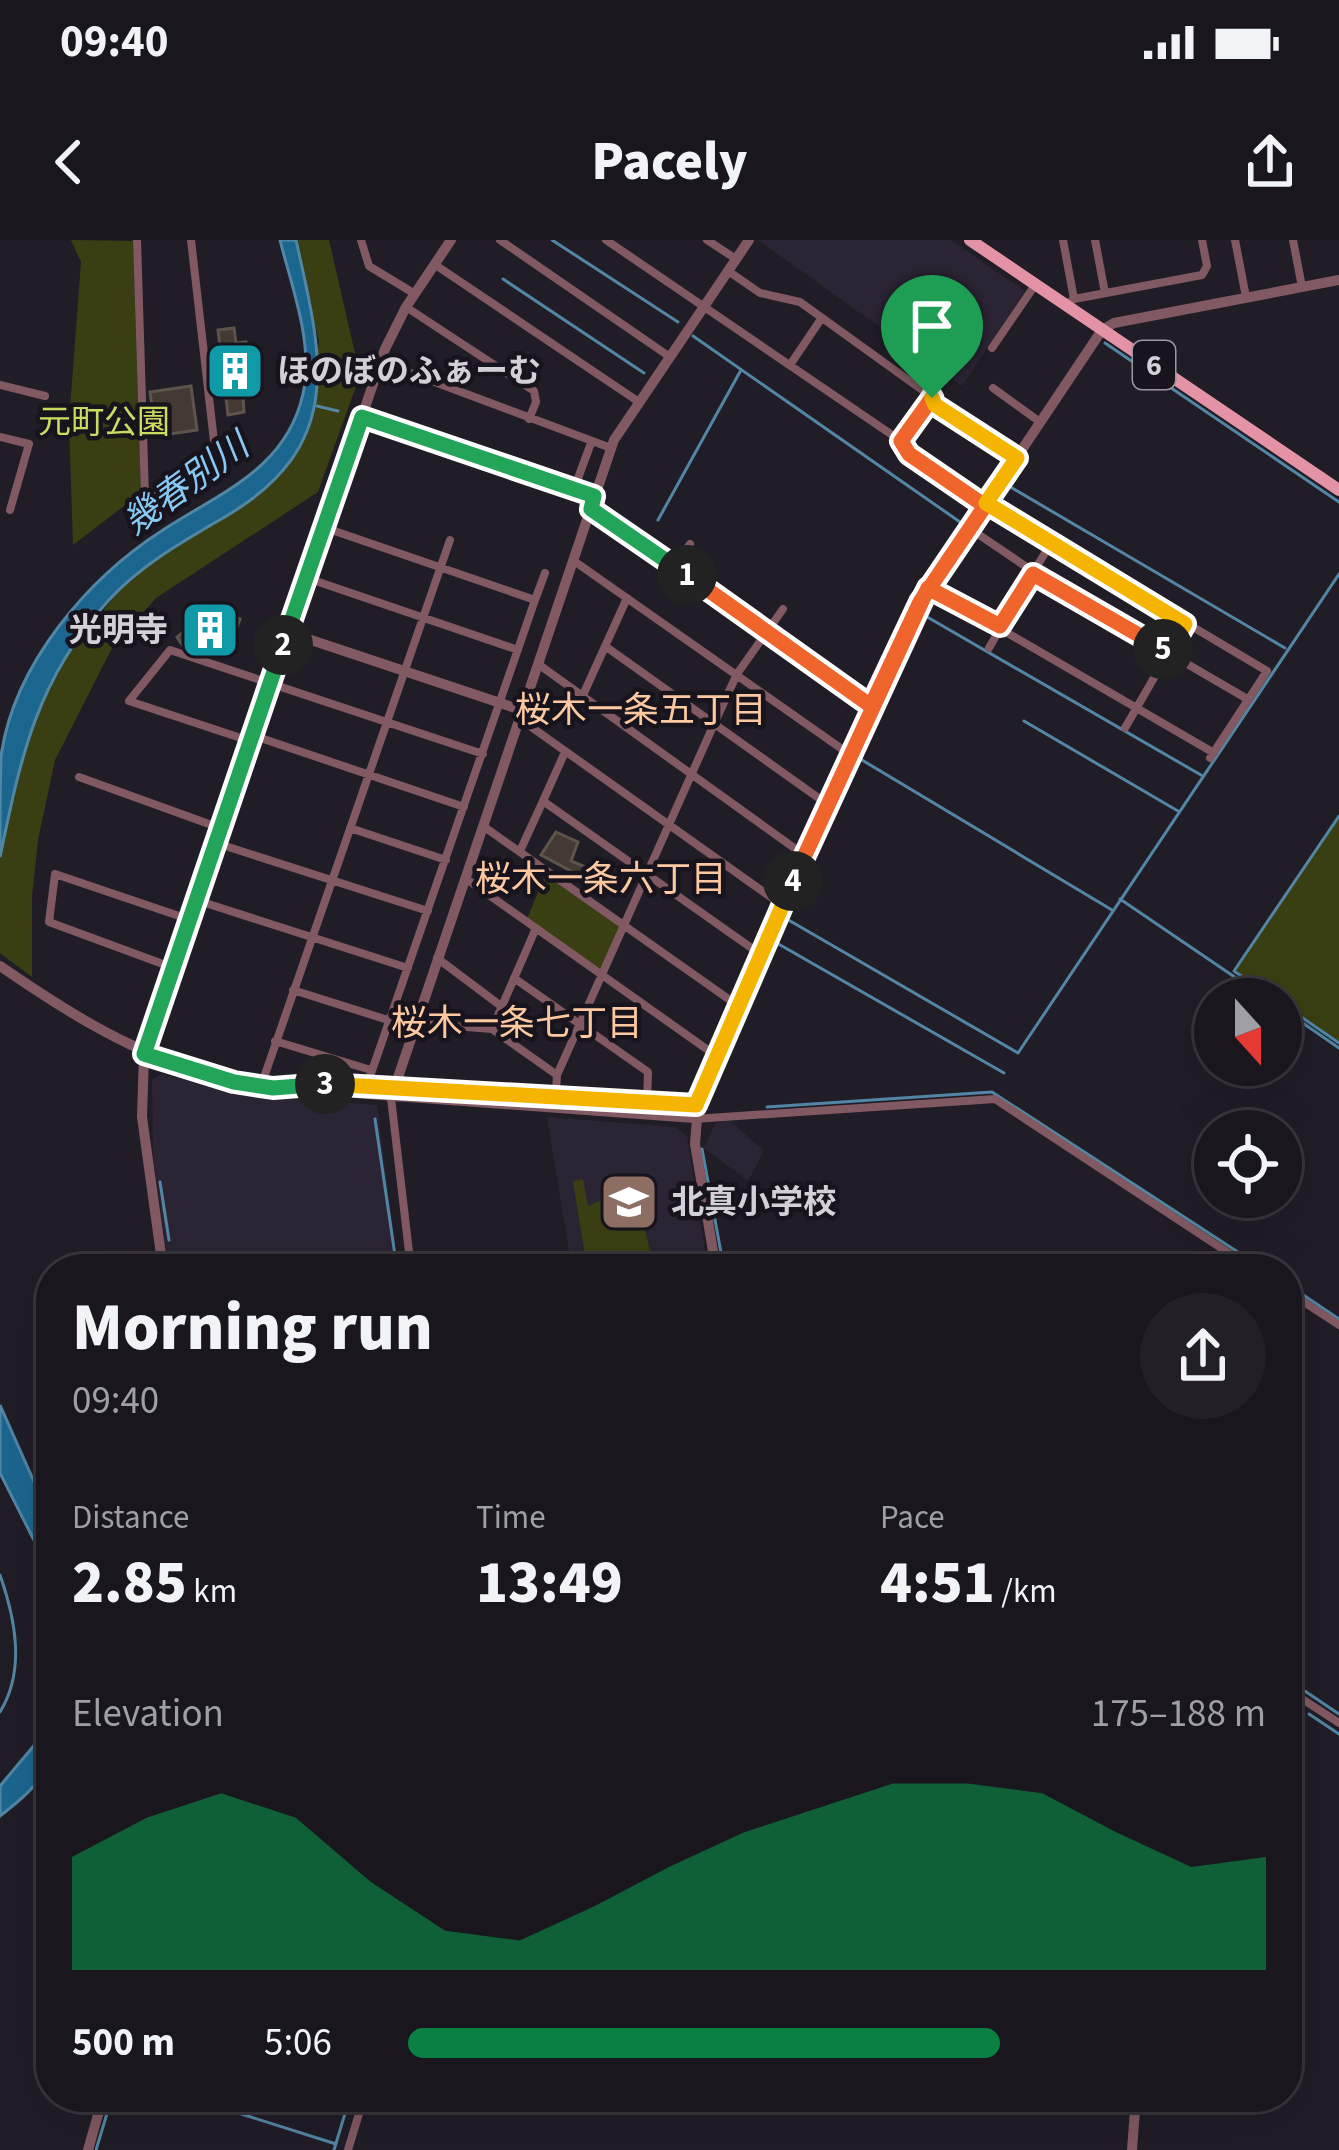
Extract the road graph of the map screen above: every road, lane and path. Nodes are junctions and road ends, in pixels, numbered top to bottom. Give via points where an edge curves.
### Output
1 (137, 240) edge
2 (191, 240) edge
3 (361, 240) edge
4 (451, 240) edge
5 (500, 240) edge
6 (606, 240) edge
7 (707, 240) edge
8 (749, 240) edge
9 (970, 240) edge
10 (1063, 240) edge
11 (1095, 240) edge
12 (1202, 240) edge
13 (1235, 240) edge
14 (1293, 240) edge
15 (434, 264) junction
16 (732, 265) junction
17 (1339, 280) edge
18 (1035, 285) junction
19 (1302, 287) junction
20 (1106, 292) junction
21 (415, 294) junction
22 (1246, 298) junction
23 (1070, 302) junction
24 (406, 307) junction
25 (704, 307) junction
26 (821, 319) junction
27 (1102, 330) junction
28 (992, 348) dead end
29 (670, 357) junction
30 (381, 362) junction
31 (790, 365) junction
32 (0, 385) edge
33 (993, 388) dead end
34 (45, 396) dead end
35 (932, 398) junction
36 (639, 402) junction
37 (362, 417) junction
38 (529, 419) junction
39 (1042, 423) junction
40 (0, 437) edge
41 (901, 441) junction
42 (591, 443) junction
43 (611, 448) junction
44 (1017, 458) junction
45 (574, 489) junction
46 (1339, 490) edge
47 (592, 502) junction
48 (985, 504) junction
49 (10, 510) dead end
50 (323, 527) junction
51 (969, 528) junction
52 (450, 540) dead end
53 (690, 544) dead end
54 (1050, 545) junction
55 (572, 560) junction
56 (674, 566) junction
57 (441, 567) junction
58 (545, 573) dead end
59 (1033, 573) junction
60 (306, 578) junction
61 (928, 588) junction
62 (627, 598) junction
63 (535, 600) junction
64 (783, 609) dead end
65 (423, 618) junction
66 (1185, 624) junction
67 (1000, 627) junction
68 (767, 631) junction
69 (287, 632) junction
70 (605, 646) junction
71 (989, 648) dead end
72 (518, 650) junction
73 (1169, 652) junction
74 (537, 664) junction
75 (406, 670) junction
76 (737, 674) junction
77 (269, 685) junction
78 (583, 696) junction
79 (1249, 700) junction
80 (501, 703) junction
81 (871, 706) junction
82 (1136, 708) junction
83 (520, 714) junction
84 (387, 724) junction
85 (714, 724) junction
86 (1125, 728) dead end
87 (251, 738) junction
88 (565, 752) junction
89 (483, 754) junction
90 (849, 754) junction
91 (369, 775) junction
92 (692, 775) junction
93 (79, 777) dead end
94 (543, 801) junction
95 (826, 804) junction
96 (464, 808) junction
97 (482, 825) junction
98 (669, 826) junction
99 (220, 828) junction
100 (350, 828) junction
101 (214, 843) junction
102 (520, 851) junction
103 (804, 855) junction
104 (446, 860) junction
105 (646, 875) junction
106 (464, 878) junction
107 (332, 880) junction
108 (195, 899) junction
109 (782, 904) junction
110 (428, 911) junction
111 (188, 919) junction
112 (625, 926) junction
113 (536, 928) junction
114 (312, 937) junction
115 (760, 955) junction
116 (436, 957) junction
117 (0, 966) edge
118 (171, 967) junction
119 (408, 968) junction
120 (603, 976) junction
121 (514, 978) junction
122 (293, 990) junction
123 (737, 1005) junction
124 (501, 1006) junction
125 (388, 1020) junction
126 (415, 1023) junction
127 (579, 1027) junction
128 (492, 1028) junction
129 (275, 1041) junction
130 (144, 1054) junction
131 (715, 1054) junction
132 (371, 1070) junction
133 (557, 1075) junction
134 (368, 1085) junction
135 (267, 1087) junction
136 (392, 1092) junction
137 (555, 1103) junction
138 (647, 1103) junction
139 (696, 1105) junction
140 (694, 1119) junction
141 (161, 1254) edge
142 (410, 1254) edge
143 (714, 1254) edge
144 (1230, 1254) edge
145 (1302, 1301) edge
146 (1339, 1325) edge
147 (1302, 1699) edge
148 (1339, 1724) edge
149 (99, 2112) edge
150 (359, 2112) edge
151 (1135, 2112) edge
152 (88, 2150) edge
153 (348, 2150) edge
154 (1132, 2150) edge

1 - 2 street via 146,496 209,462 215,450
3 - 21 street via 369,266
4 - 15 street
5 - 29 street
6 - 25 street
7 - 16 street
8 - 16 street
9 - 18 main road, 6
10 - 23 street
11 - 20 street
12 - 20 street via 1202,274
13 - 22 street
14 - 19 street
15 - 21 street
15 - 36 street
16 - 25 street
16 - 26 street via 760,293 800,302
17 - 19 street
18 - 23 main road, 6
18 - 28 street
19 - 22 street
20 - 23 street
21 - 24 street
22 - 27 street
23 - 27 main road, 6
24 - 30 street
24 - 38 street via 534,391
25 - 29 street
25 - 31 street
26 - 31 street
26 - 35 street
27 - 39 street
27 - 46 main road, 6
29 - 36 street
30 - 37 street
30 - 38 street
31 - 41 street
32 - 34 street
33 - 39 street
35 - 41 street
35 - 44 street
36 - 43 street
37 - 45 street
37 - 50 street
38 - 42 street
39 - 44 street
40 - 49 street via 29,444
41 - 48 street
42 - 43 street
42 - 45 street
43 - 47 street
44 - 48 street
45 - 47 street
47 - 55 street
47 - 56 street
48 - 51 street
48 - 54 street
50 - 57 street
50 - 60 street
51 - 59 street
51 - 61 street
52 - 57 street
53 - 56 street
54 - 59 street
54 - 66 street
55 - 62 street
55 - 74 street
56 - 68 street
57 - 63 street
57 - 65 street
58 - 63 street
59 - 67 street
59 - 73 street
60 - 65 street
60 - 69 street
61 - 67 street
61 - 81 street
62 - 70 street
62 - 76 street
63 - 72 street
64 - 68 street
65 - 72 street
65 - 75 street
66 - 73 street
66 - 79 street via 1267,671
67 - 71 street
67 - 82 street
68 - 76 street
68 - 81 street
69 - 75 street
69 - 77 street
70 - 78 street
70 - 85 street
72 - 80 street
73 - 79 street
73 - 82 street
74 - 78 street
74 - 83 street
75 - 80 street
75 - 84 street
76 - 85 street
76 - 90 street
77 - 84 street
77 - 87 street
77 - 87 street via 170,650 129,701
78 - 92 street
79 - 82 street via 1212,755
80 - 83 street
80 - 89 street
81 - 90 street
82 - 86 street
83 - 88 street
83 - 97 street
84 - 89 street
84 - 91 street
85 - 92 street
85 - 95 street
87 - 91 street
87 - 99 street
88 - 94 street
88 - 98 street
89 - 96 street
90 - 95 street
91 - 96 street
91 - 100 street
92 - 98 street
92 - 103 street
93 - 99 street
94 - 102 street
94 - 105 street
95 - 103 street
96 - 104 street
97 - 102 street
97 - 106 street
98 - 105 street
98 - 109 street
99 - 101 street
100 - 104 street
100 - 107 street
101 - 107 street
101 - 108 street
102 - 112 street
103 - 109 street
104 - 110 street
105 - 112 street
105 - 115 street
106 - 113 street
106 - 116 street
107 - 110 street
107 - 114 street
108 - 111 street
108 - 114 street
109 - 115 street
110 - 119 street
111 - 118 street
111 - 118 street via 55,874 49,922
112 - 120 street
112 - 123 street
113 - 120 street
113 - 121 street
114 - 119 street
114 - 122 street
115 - 123 street
116 - 124 street
116 - 126 street
117 - 130 street
118 - 130 street
119 - 125 street
120 - 127 street
120 - 131 street
121 - 124 street
121 - 127 street
122 - 125 street
122 - 129 street
123 - 131 street
124 - 128 street
125 - 132 street
126 - 128 street
126 - 136 street
127 - 133 street
127 - 138 street via 647,1072
128 - 133 street
129 - 132 street
129 - 135 street
130 - 135 street
130 - 141 street via 142,1118
131 - 139 street
132 - 134 street
133 - 137 street
134 - 135 street
134 - 136 street
135 - 136 street
136 - 137 street
136 - 142 street
137 - 138 street
137 - 140 street
138 - 139 street
139 - 140 street
140 - 143 street
140 - 144 street via 995,1099
145 - 146 street
147 - 148 street
149 - 152 street
150 - 153 street
151 - 154 street

